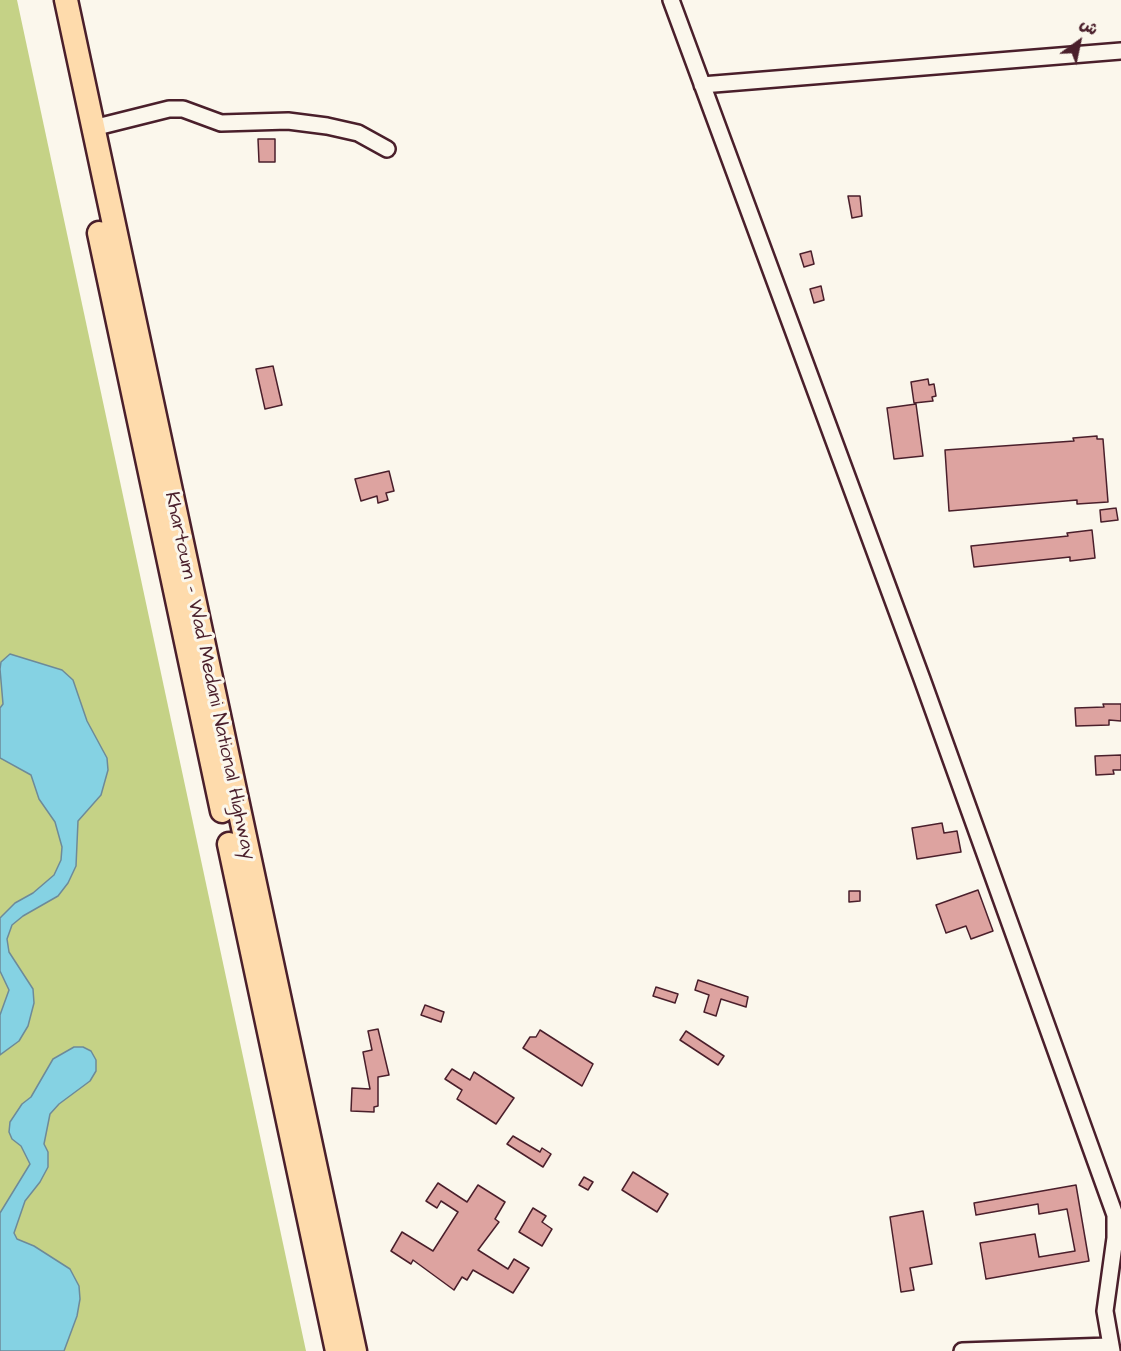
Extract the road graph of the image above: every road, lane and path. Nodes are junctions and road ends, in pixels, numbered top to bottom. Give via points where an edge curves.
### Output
1 (50, 0) edge
2 (66, 0) edge
3 (671, 0) edge
4 (1121, 51) edge
5 (702, 85) junction
6 (93, 128) junction
7 (387, 149) dead end
8 (1111, 1349) edge
9 (337, 1351) edge
10 (354, 1351) edge
11 (962, 1351) edge

1 - 9 highway, Khartoum - Wad Medani National Highway
2 - 6 highway, Khartoum - Wad Medani National Highway
3 - 5 street
4 - 5 street
5 - 8 street via 1115,1215 1106,1292
6 - 7 street via 183,109 221,123 288,121 327,126 357,133
6 - 10 highway, Khartoum - Wad Medani National Highway
8 - 11 street

